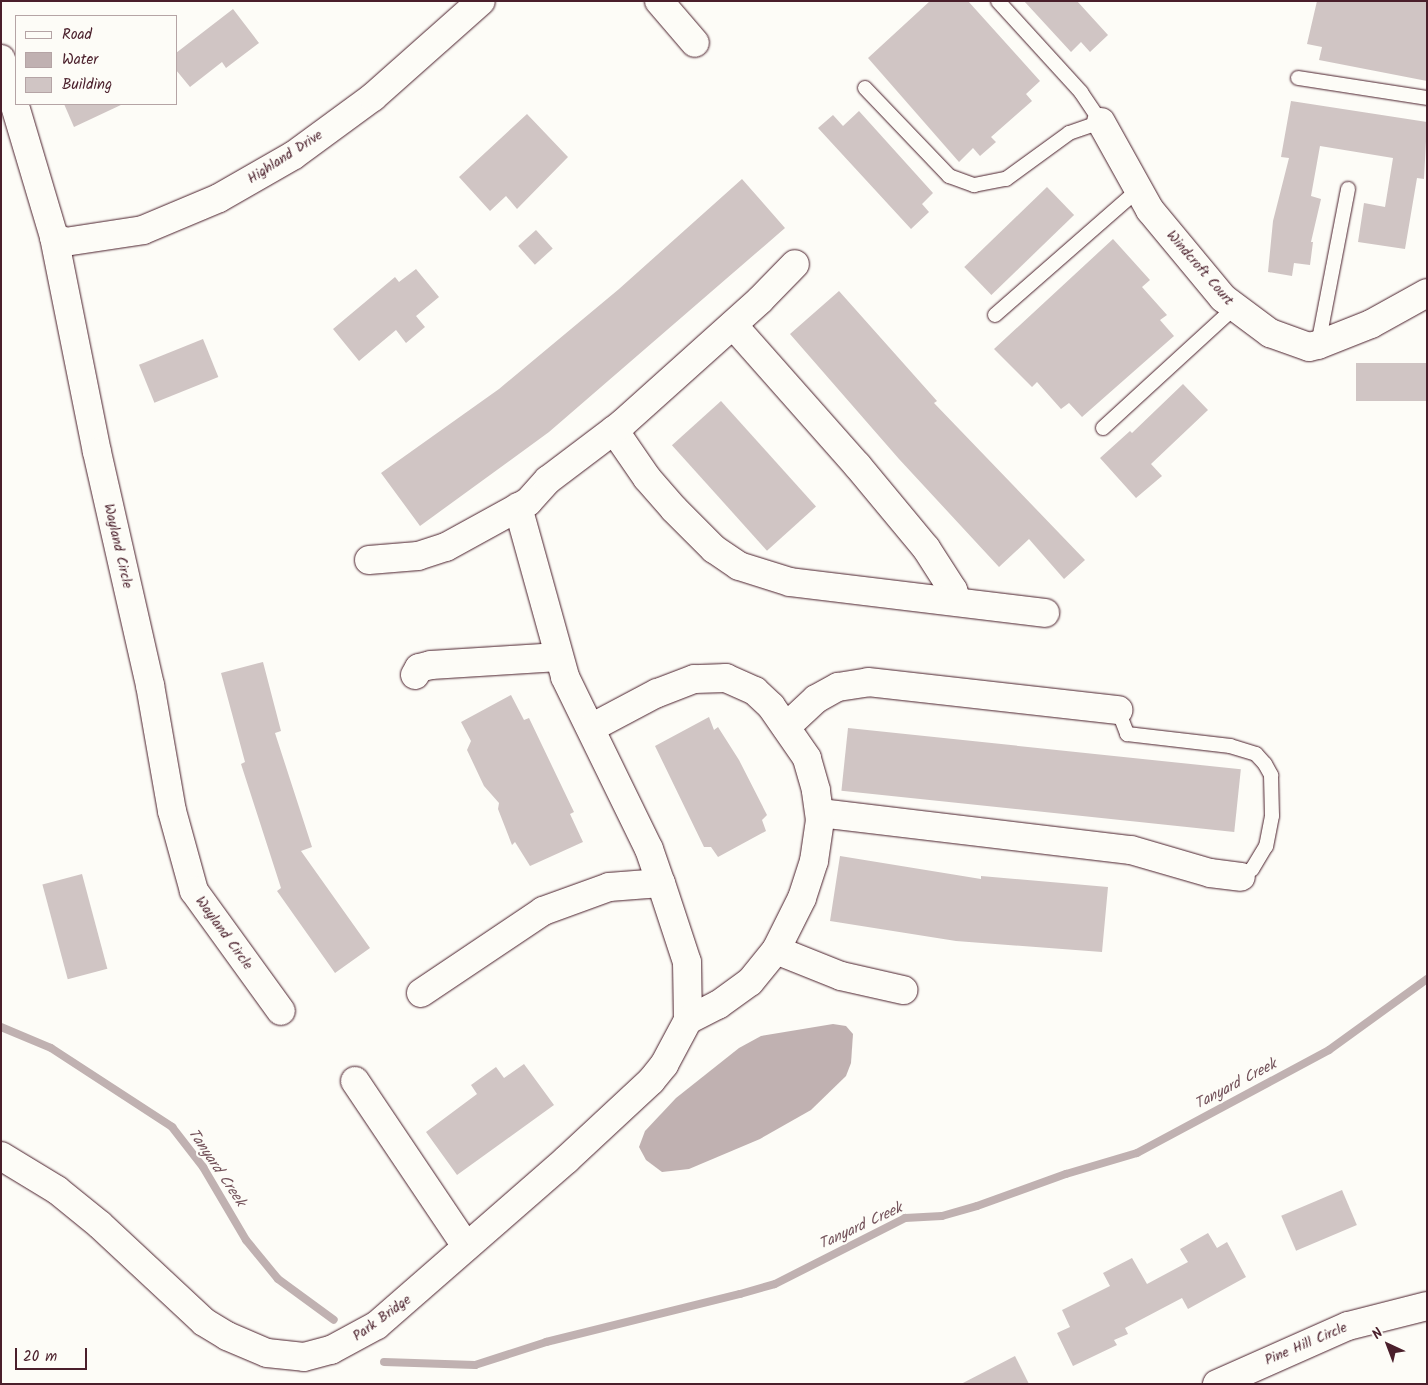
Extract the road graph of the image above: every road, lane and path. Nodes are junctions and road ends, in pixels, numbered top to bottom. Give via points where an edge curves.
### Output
1 (481, 1) edge
2 (659, 1) edge
3 (998, 1) edge
4 (695, 43) dead end
5 (1, 59) edge
6 (1298, 78) dead end
7 (865, 88) dead end
8 (1427, 98) edge
9 (1101, 122) junction
10 (1139, 189) junction
11 (1348, 189) dead end
12 (54, 237) junction
13 (795, 264) dead end
14 (1427, 293) edge
15 (1234, 307) junction
16 (996, 315) dead end
17 (733, 325) junction
18 (1318, 345) junction
19 (1102, 428) dead end
20 (614, 430) junction
21 (518, 507) junction
22 (369, 560) dead end
23 (957, 602) junction
24 (1045, 613) dead end
25 (560, 657) junction
26 (415, 675) dead end
27 (1118, 710) joint
28 (786, 727) junction
29 (591, 728) junction
30 (820, 812) junction
31 (1241, 877) joint
32 (661, 883) junction
33 (776, 950) junction
34 (903, 990) dead end
35 (421, 993) dead end
36 (281, 1011) dead end
37 (688, 1020) junction
38 (355, 1081) dead end
39 (1, 1156) edge
40 (466, 1246) junction
41 (1427, 1306) edge
42 (1217, 1384) edge

1 - 12 street, Highland Drive via 373,97 294,155 219,198 143,230 65,242
2 - 4 street
3 - 9 lane via 1081,92
5 - 12 street, Wayland Circle
6 - 8 lane
7 - 9 lane via 949,176 974,185 1006,179 1070,133
9 - 10 street, Windcroft Court
10 - 15 street, Windcroft Court via 1150,210
10 - 16 lane
11 - 18 lane
12 - 36 street, Wayland Circle via 97,452 150,685 172,811 194,891
13 - 17 street
14 - 18 street, Windcroft Court via 1371,324
15 - 18 street, Windcroft Court via 1270,333 1308,347
15 - 19 lane
17 - 20 street
17 - 23 street via 926,548 953,590
20 - 21 street
20 - 23 street via 647,478 674,509 714,549 739,566 790,582
21 - 22 street via 446,547 418,556
21 - 25 street
23 - 24 street
25 - 26 street via 430,665 419,668
25 - 29 street via 566,677
27 - 28 street via 868,682 838,687 816,699
27 - 31 lane via 1127,734 1230,746 1256,754 1265,764 1271,775 1272,816 1266,846 1252,869
28 - 29 street via 755,691 726,678 694,680 656,693
28 - 30 street via 807,758
29 - 32 street via 649,849
30 - 31 street via 1132,850 1210,873
30 - 33 street via 814,861 802,898
32 - 35 street via 609,887 542,911
32 - 37 street via 687,962
33 - 34 street via 841,976
33 - 37 street via 750,982 718,1005
37 - 40 street, Park Bridge via 664,1065 650,1081 566,1160
38 - 40 street
39 - 40 street, Park Bridge via 57,1190 100,1225 204,1322 267,1353 304,1357 354,1339 412,1297
41 - 42 street, Pine Hill Circle via 1348,1326

